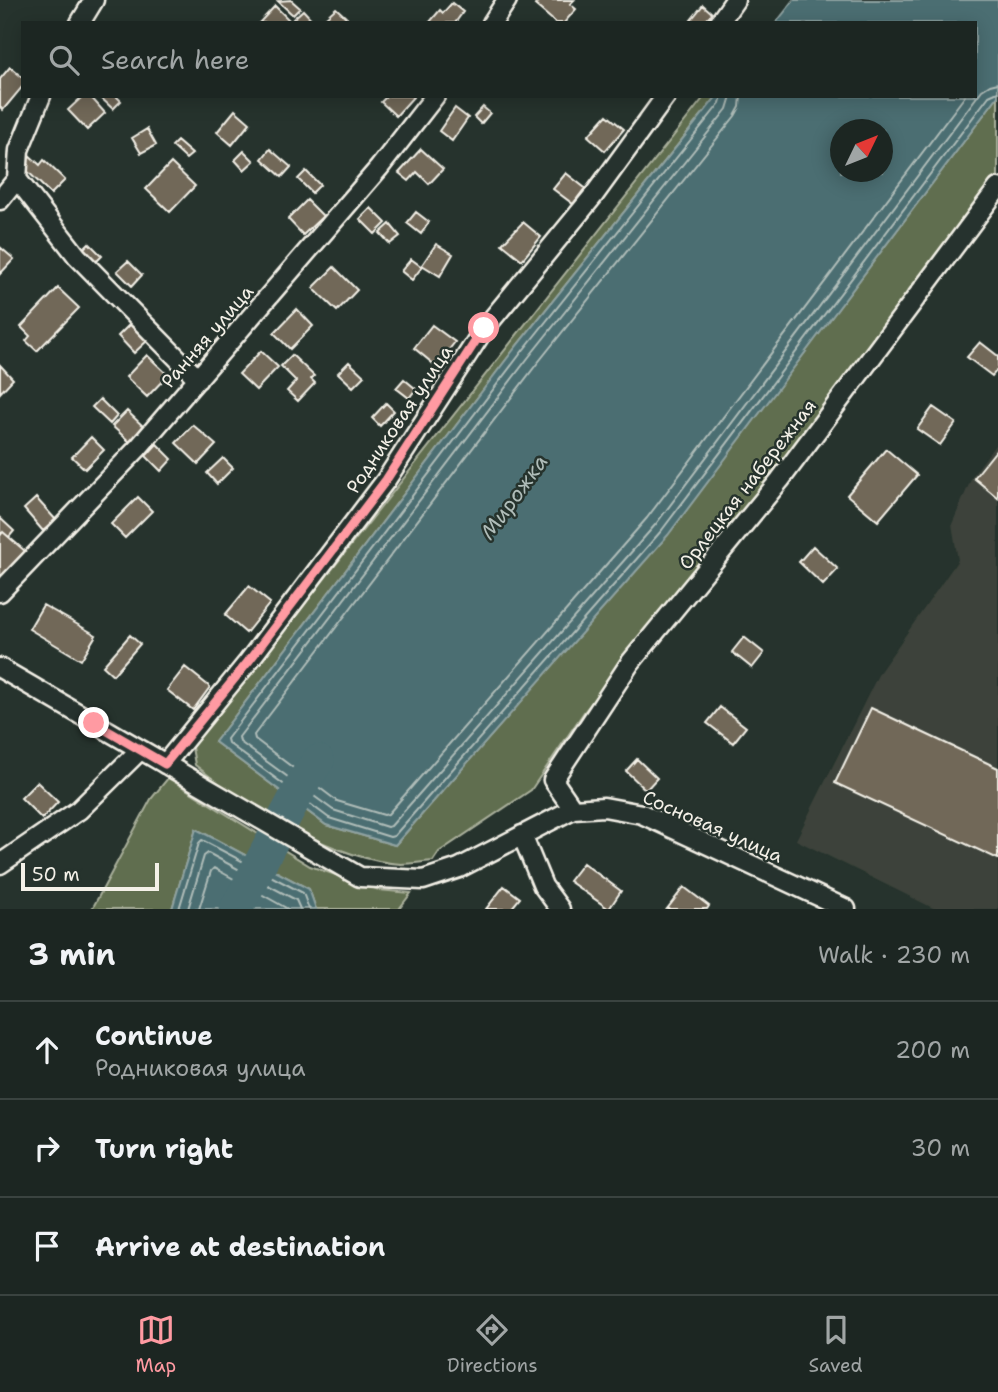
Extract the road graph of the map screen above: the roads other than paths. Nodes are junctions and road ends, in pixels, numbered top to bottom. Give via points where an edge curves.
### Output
1 (94, 0) edge
2 (508, 0) edge
3 (735, 0) edge
4 (81, 21) edge
5 (493, 21) edge
6 (720, 21) edge
7 (40, 98) edge
8 (433, 98) edge
9 (665, 98) edge
10 (17, 179) junction
11 (998, 188) edge
12 (0, 200) edge
13 (198, 379) junction
14 (0, 592) edge
15 (0, 668) edge
16 (140, 750) junction
17 (165, 764) junction
18 (573, 809) junction
19 (522, 835) junction
20 (0, 864) edge
21 (560, 909) edge
22 (846, 909) edge

1 - 4 street
2 - 5 street
3 - 6 street
7 - 10 street via 19,150
8 - 13 street, Ранняя улица
9 - 17 street, Родниковая улица via 594,195 484,328 386,480
10 - 12 street
10 - 13 street via 77,256
11 - 18 street, Орлецкая набережная via 780,480 630,663 553,780
13 - 14 street, Ранняя улица
15 - 16 street
16 - 17 street
16 - 20 street via 79,810
17 - 19 street, Сосновая улица via 360,877 423,880 458,868
18 - 19 street, Сосновая улица
18 - 22 street, Сосновая улица via 604,807 642,814
19 - 21 street via 544,886

